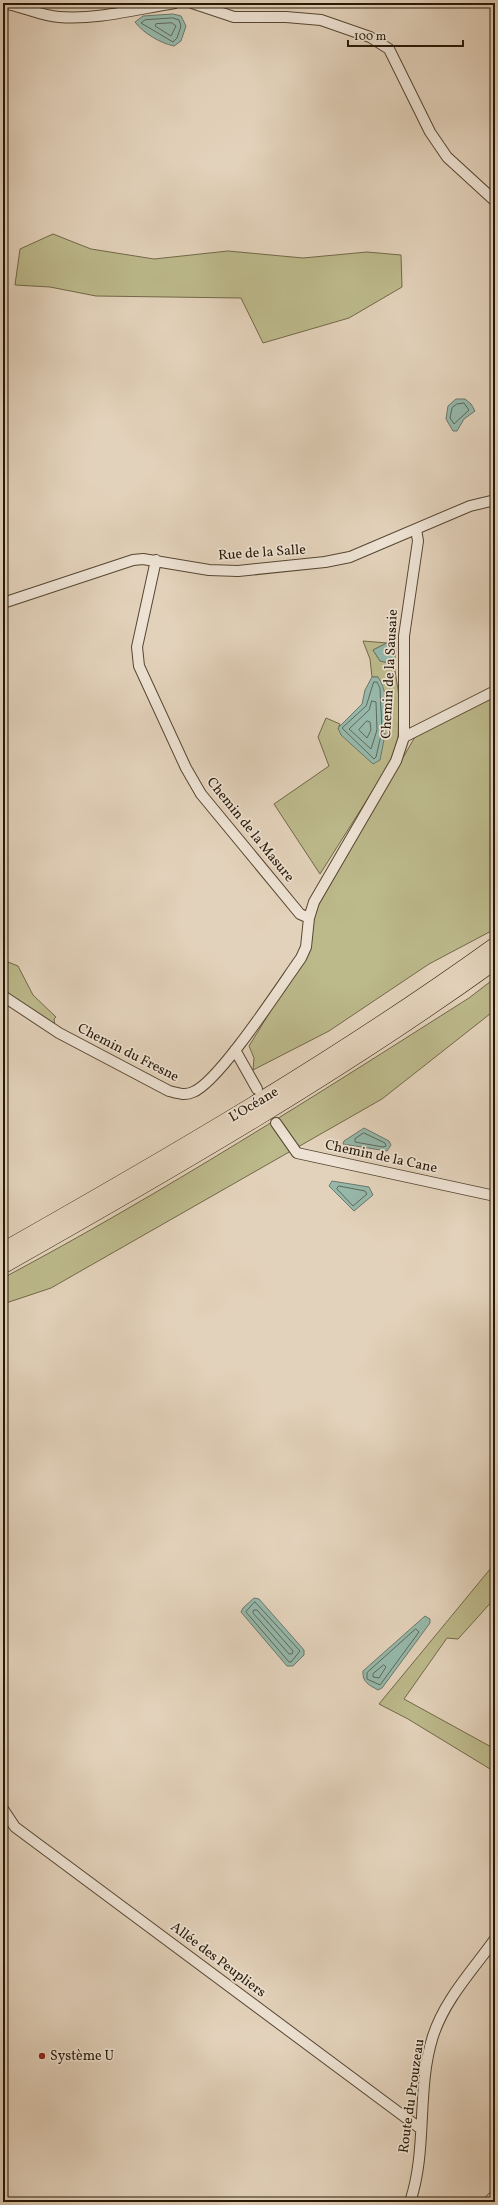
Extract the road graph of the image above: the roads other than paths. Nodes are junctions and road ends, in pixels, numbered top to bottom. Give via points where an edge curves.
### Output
1 (3, 3) edge
2 (175, 3) edge
3 (192, 3) edge
4 (495, 201) edge
5 (495, 500) edge
6 (416, 529) junction
7 (156, 560) junction
8 (3, 603) edge
9 (495, 691) edge
10 (404, 737) junction
11 (309, 918) junction
12 (495, 945) edge
13 (495, 962) edge
14 (3, 996) edge
15 (235, 1050) junction
16 (257, 1089) dead end
17 (276, 1122) dead end
18 (495, 1196) edge
19 (3, 1250) edge
20 (3, 1266) edge
21 (3, 1809) edge
22 (495, 1939) edge
23 (421, 2129) junction
24 (495, 2197) edge
25 (410, 2202) edge
26 (490, 2202) edge

1 - 2 street via 57,17 79,18
3 - 4 street via 234,17 321,20 370,37 389,49 430,132 447,157
5 - 6 street, Rue de la Salle via 470,506
6 - 7 street, Rue de la Salle via 350,557 325,562 238,571 210,570
6 - 10 street, Chemin de la Sausaie via 418,541 404,636
7 - 8 street, Rue de la Salle via 124,562
7 - 11 street, Chemin de la Masure via 137,647 139,666 186,768 201,794 300,914
9 - 10 street
10 - 11 street, Chemin de la Sausaie via 396,761 314,902
11 - 15 street via 306,947 301,958
12 - 19 highway, L’Océane via 401,1011 272,1094
13 - 20 highway, L’Océane via 379,1042 285,1102
14 - 15 street, Chemin du Fresne via 59,1033 169,1091 192,1093 203,1087
15 - 16 street
17 - 18 street, Chemin de la Cane via 296,1153
21 - 23 street, Allée des Peupliers via 15,1827
22 - 23 street, Route du Prouzeau via 449,2002 433,2037 426,2073
23 - 25 street, Route du Prouzeau
24 - 26 main road

